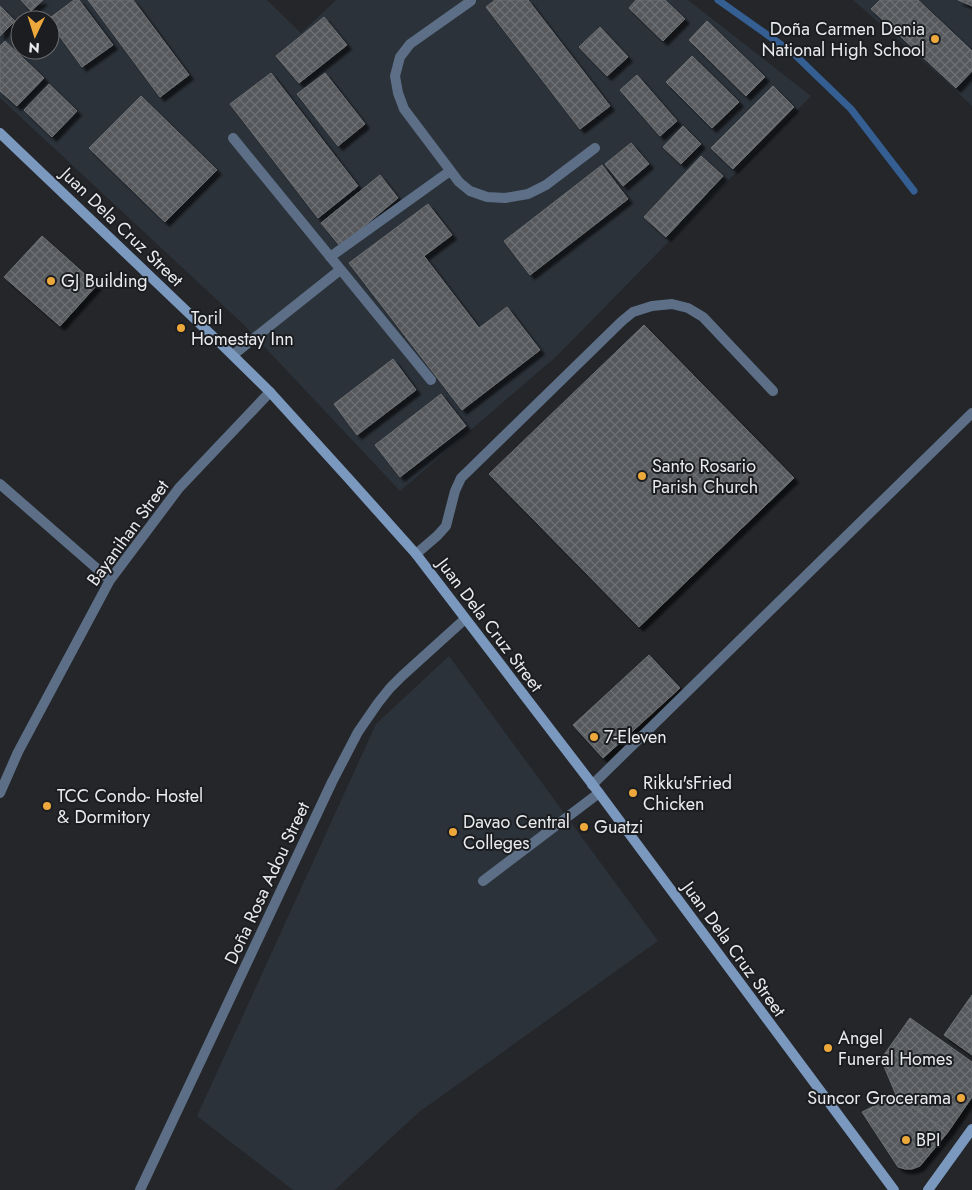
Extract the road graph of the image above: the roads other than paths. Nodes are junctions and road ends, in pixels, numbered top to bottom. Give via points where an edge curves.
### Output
1 (471, 0) edge
2 (0, 132) edge
3 (233, 138) dead end
4 (595, 148) dead end
5 (450, 171) junction
6 (330, 257) junction
7 (340, 270) junction
8 (233, 355) junction
9 (431, 380) dead end
10 (773, 391) dead end
11 (270, 392) junction
12 (972, 413) edge
13 (0, 484) edge
14 (416, 554) junction
15 (110, 580) junction
16 (466, 619) junction
17 (595, 789) junction
18 (0, 793) edge
19 (483, 881) dead end
20 (972, 1129) edge
21 (140, 1190) edge
22 (892, 1190) edge
23 (928, 1190) edge

1 - 5 street via 410,44 400,57 395,76 404,109
2 - 8 street, Juan Dela Cruz Street
3 - 6 street
4 - 5 street via 546,185 528,194 505,198 487,197 470,191
5 - 6 street
6 - 7 street
7 - 8 street
7 - 9 street
8 - 11 street, Juan Dela Cruz Street
10 - 14 street via 703,316 672,304 633,312 462,478 455,491 446,526
11 - 14 street, Juan Dela Cruz Street
11 - 15 street, Bayanihan Street via 179,488
12 - 17 street
13 - 15 street
14 - 16 street, Juan Dela Cruz Street
15 - 18 street, Bayanihan Street via 18,752
16 - 17 street, Juan Dela Cruz Street
16 - 21 street, Doña Rosa Adou Street via 390,688 358,732
17 - 19 street
17 - 22 street, Juan Dela Cruz Street
20 - 23 street

